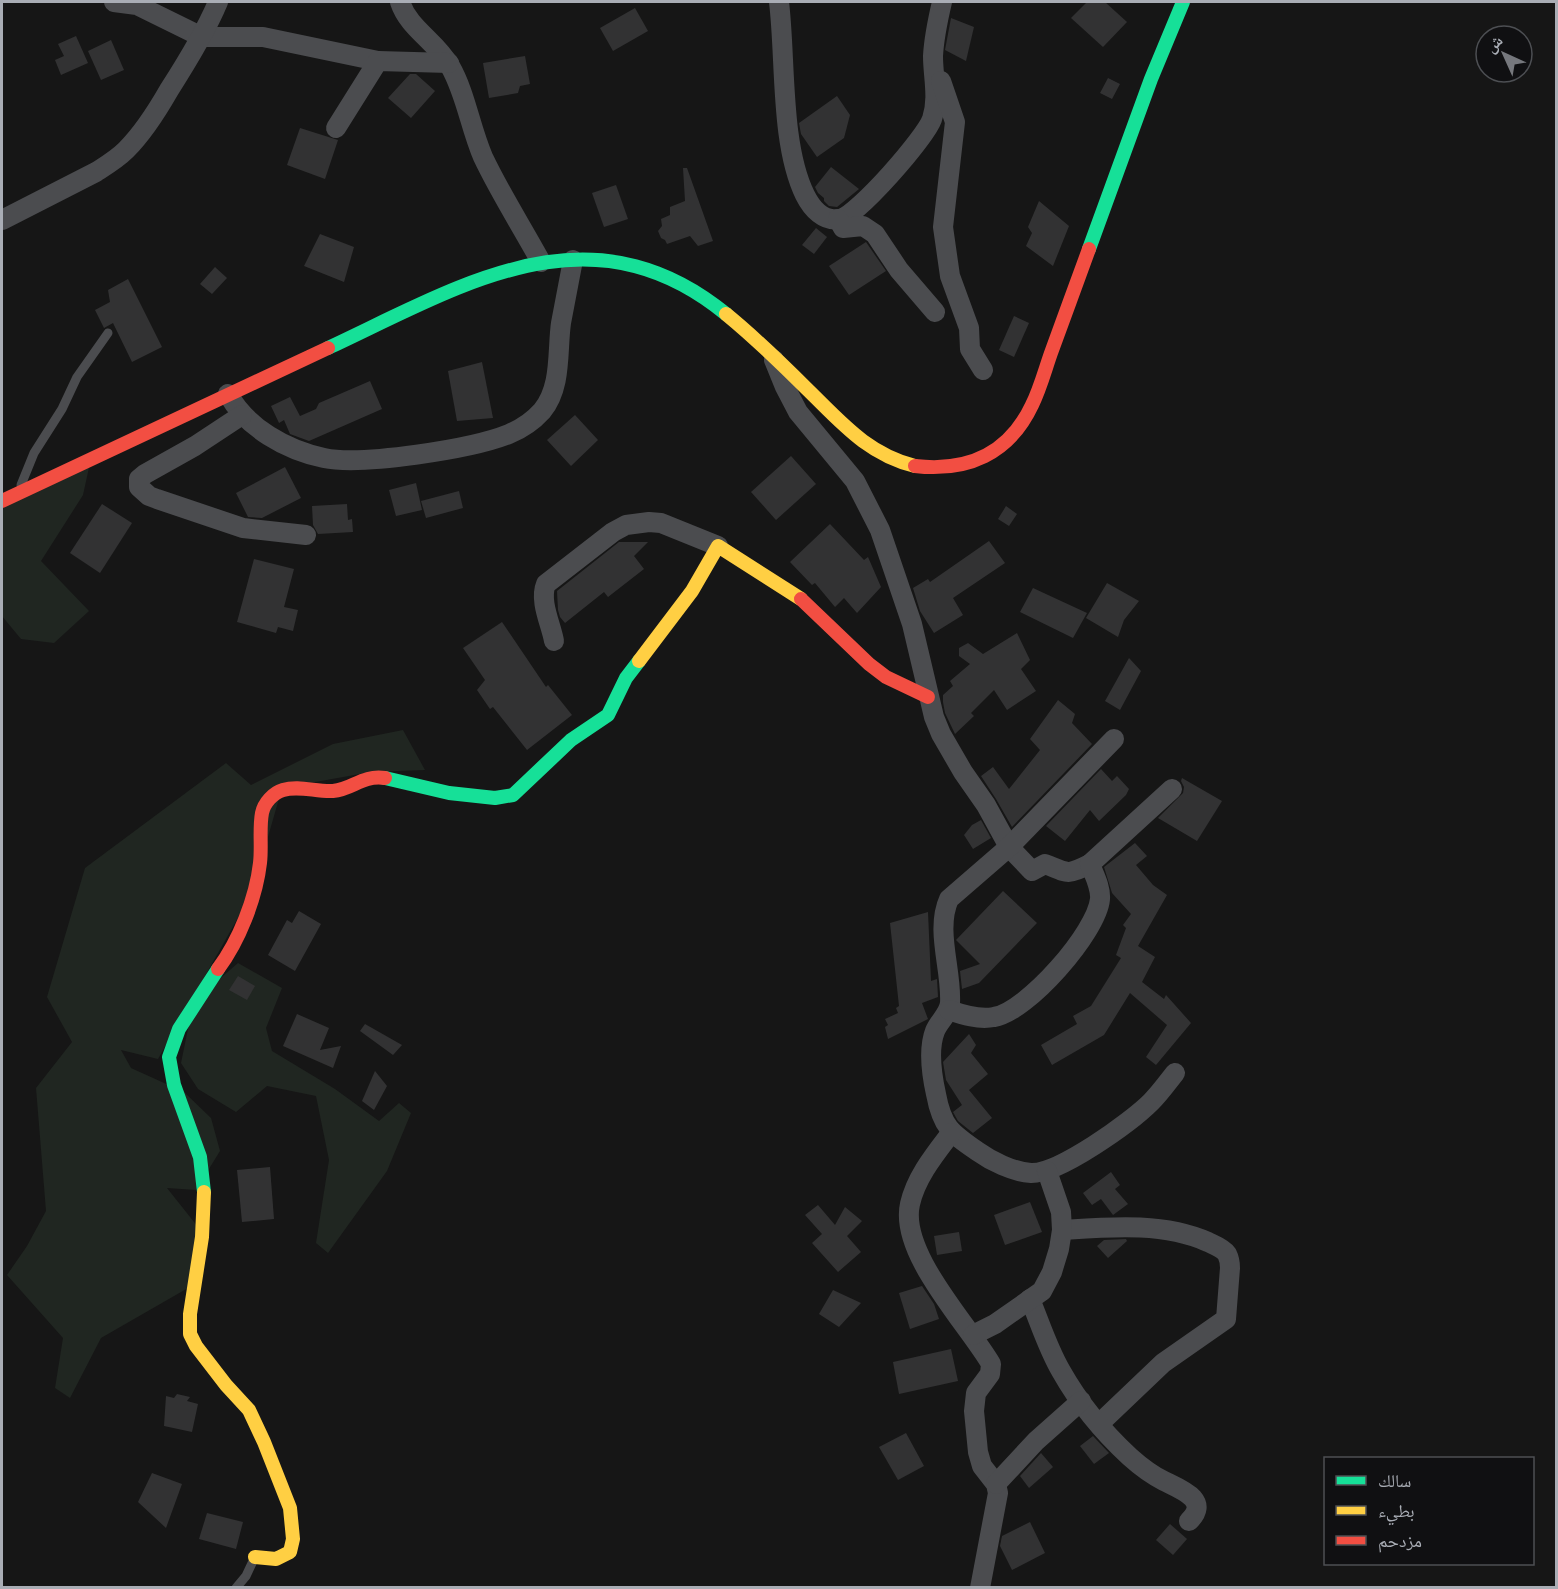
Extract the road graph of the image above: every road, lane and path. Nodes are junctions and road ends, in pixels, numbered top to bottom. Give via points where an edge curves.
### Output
1 (114, 2) edge
2 (218, 2) edge
3 (400, 2) edge
4 (779, 2) edge
5 (942, 2) edge
6 (1183, 2) edge
7 (202, 37) junction
8 (933, 58) junction
9 (378, 61) junction
10 (449, 63) junction
11 (336, 128) dead end
12 (838, 219) junction
13 (2, 220) edge
14 (573, 260) junction
15 (541, 262) junction
16 (935, 312) dead end
17 (108, 333) dead end
18 (773, 358) junction
19 (983, 370) dead end
20 (228, 394) junction
21 (242, 415) junction
22 (18, 493) junction
23 (2, 501) edge
24 (306, 535) dead end
25 (718, 546) junction
26 (555, 641) dead end
27 (928, 697) junction
28 (1114, 739) dead end
29 (1172, 789) dead end
30 (1008, 847) junction
31 (1090, 864) junction
32 (949, 1010) junction
33 (1175, 1073) dead end
34 (951, 1133) junction
35 (1047, 1171) junction
36 (1062, 1230) junction
37 (1030, 1299) junction
38 (973, 1335) junction
39 (1081, 1401) junction
40 (1099, 1424) junction
41 (996, 1484) junction
42 (1189, 1521) dead end
43 (255, 1557) joint
44 (237, 1587) edge
45 (980, 1587) edge

1 - 7 street via 137,5
2 - 7 street
3 - 10 street via 410,22
4 - 12 street via 788,128 801,184 816,211
5 - 8 street
6 - 18 street via 1032,405 1011,438 979,459 962,464 924,468 903,463 864,442
7 - 9 street via 263,37
7 - 13 street via 128,148 96,172
8 - 12 street via 936,103 928,127 863,203 847,217
8 - 19 street via 955,122 943,227 950,276 969,328 970,349
9 - 10 street
9 - 11 street
10 - 15 street via 483,157
12 - 16 street via 843,228 863,226 875,234
14 - 15 street
14 - 18 street via 624,264 673,279 712,303
14 - 21 street via 554,389 542,410 516,430 452,448 384,458 334,460 277,441
15 - 20 street via 506,269 463,285
17 - 22 lane via 77,377 34,453
18 - 27 street via 798,412 855,481 876,521 912,624
20 - 21 street
20 - 22 street
21 - 24 street via 145,474 139,479 139,488 157,500 229,524
22 - 23 street
25 - 26 street via 656,522 626,525 613,532 546,584 543,594
25 - 27 street via 808,604 886,677
25 - 43 street via 692,591 627,678 608,715 571,740 513,795 495,798 449,793 377,777 364,778 340,790 281,790 266,802 262,812 260,863 245,919 224,961 179,1029 169,1057 174,1085 200,1157 204,1192 190,1334 249,1410 285,1494 293,1528 287,1555 276,1559
27 - 30 street via 940,734
28 - 30 street
29 - 31 street
30 - 31 street via 1032,871 1045,864 1070,872
30 - 32 street via 956,891 945,908
31 - 32 street via 1099,888 1097,912 1075,948 1038,989 1007,1013 994,1017 973,1017
32 - 34 street via 935,1032 931,1052 935,1093
33 - 35 street via 1151,1102 1125,1123
34 - 35 street via 1013,1169
34 - 38 street via 916,1186 907,1221 922,1260
35 - 36 street via 1061,1212
36 - 37 street via 1052,1272 1042,1291
36 - 40 street via 1117,1228 1186,1234 1220,1247 1229,1260 1226,1319 1162,1363
37 - 38 street
37 - 39 street via 1057,1363
38 - 41 street via 992,1364 990,1374 976,1393 974,1411 982,1466
39 - 40 street
39 - 41 street
40 - 42 street via 1131,1458 1190,1495 1197,1507
41 - 45 street via 998,1494
43 - 44 lane

